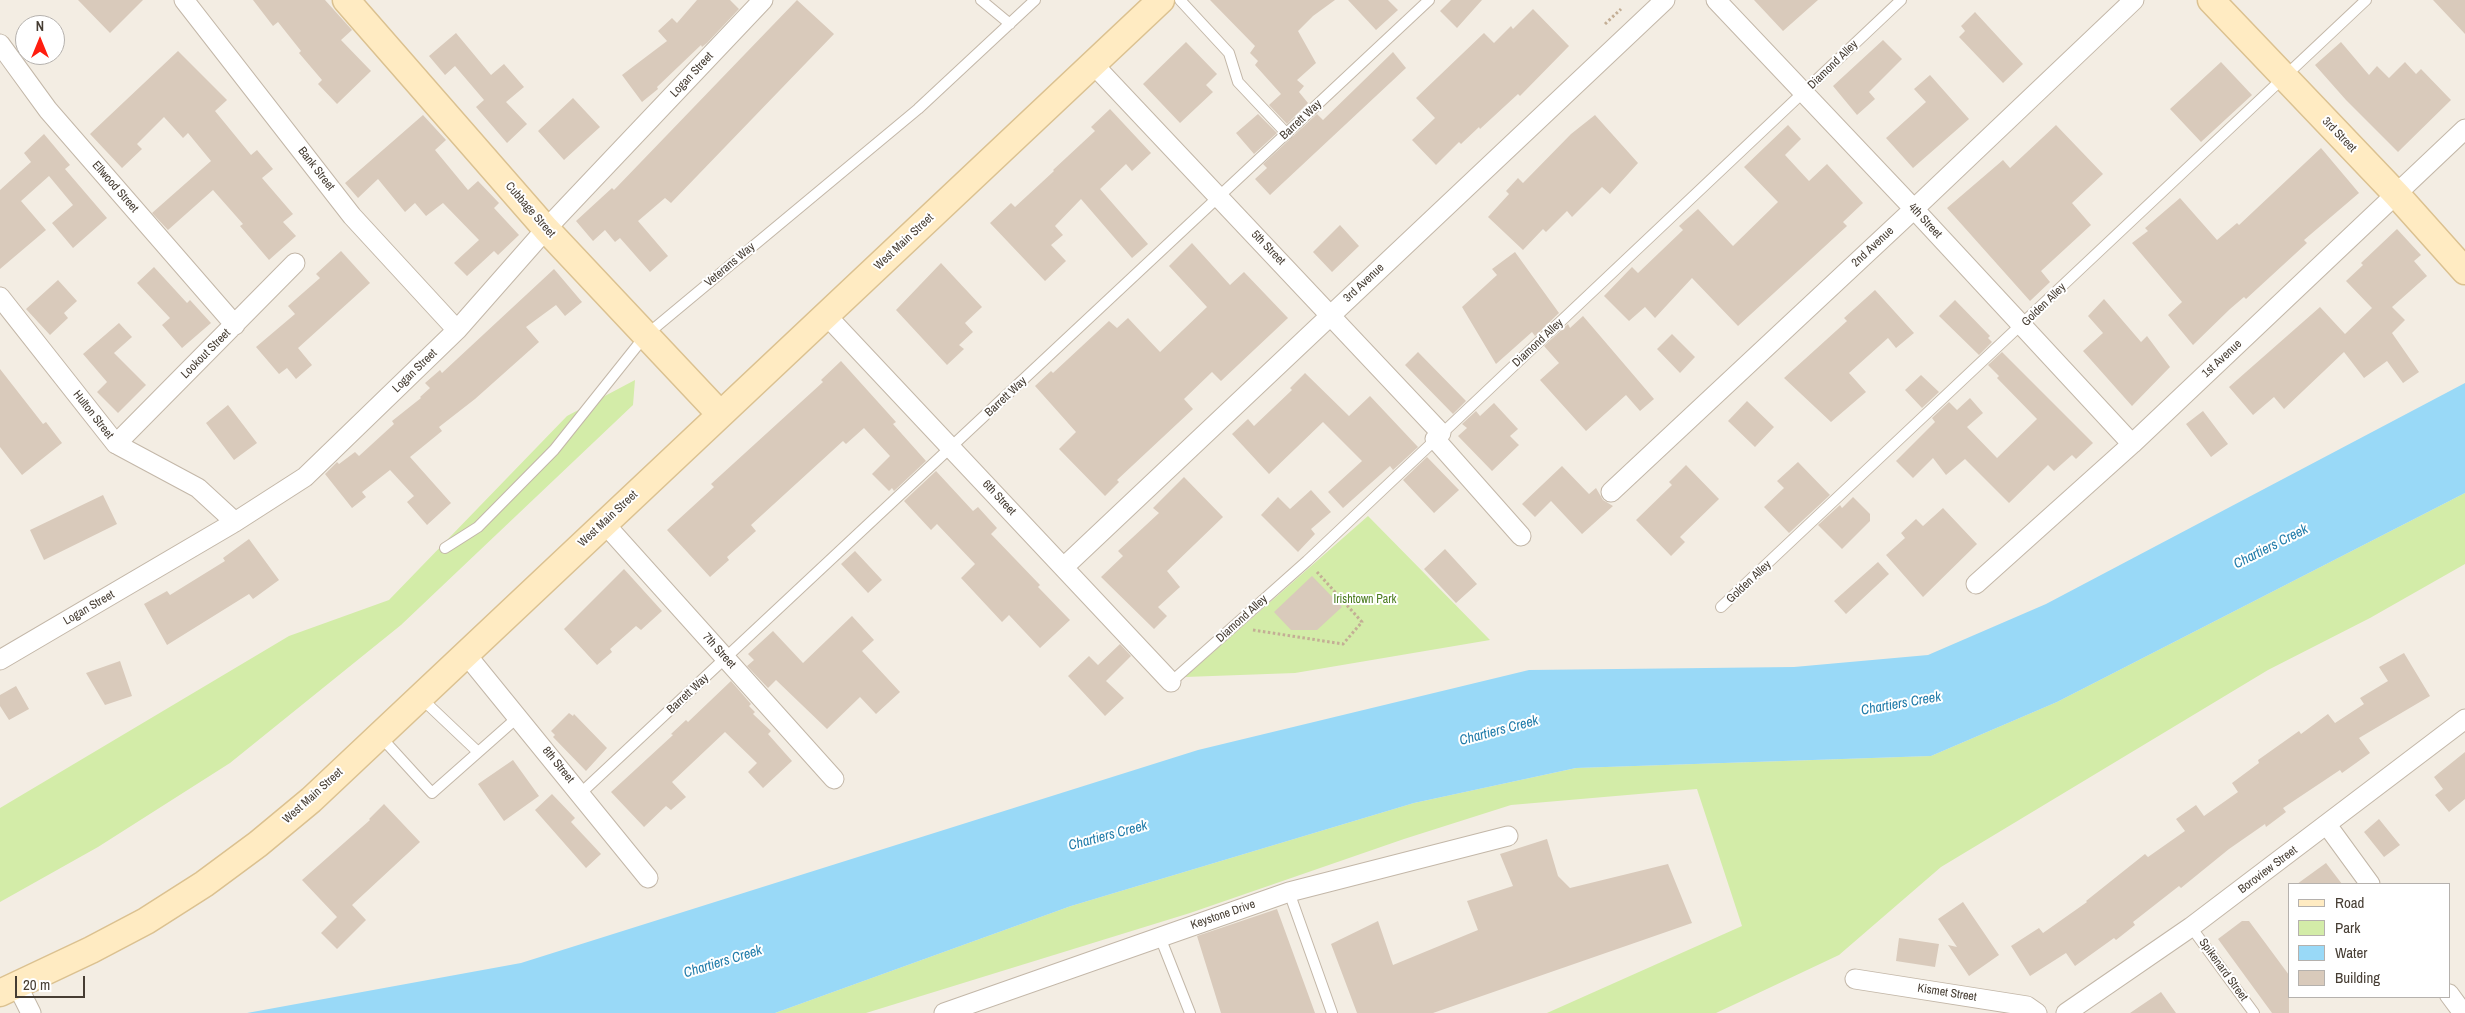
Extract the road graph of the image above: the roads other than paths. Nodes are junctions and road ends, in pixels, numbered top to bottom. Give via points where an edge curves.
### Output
1 (184, 0) edge
2 (346, 0) edge
3 (763, 0) edge
4 (982, 0) edge
5 (1035, 0) edge
6 (1161, 0) edge
7 (1180, 0) edge
8 (1429, 0) edge
9 (1665, 0) edge
10 (1716, 0) edge
11 (1901, 0) edge
12 (2134, 0) edge
13 (2211, 0) edge
14 (2366, 0) edge
15 (1010, 24) junction
16 (0, 44) edge
17 (1093, 64) junction
18 (2283, 77) junction
19 (1804, 93) junction
20 (2465, 130) edge
21 (1288, 134) junction
22 (2397, 195) junction
23 (1219, 198) junction
24 (1914, 209) junction
25 (546, 228) junction
26 (295, 263) dead end
27 (2465, 271) edge
28 (0, 297) edge
29 (1331, 314) junction
30 (826, 315) junction
31 (235, 324) junction
32 (2022, 326) junction
33 (457, 330) junction
34 (644, 336) junction
35 (720, 414) junction
36 (1438, 436) junction
37 (116, 444) junction
38 (2132, 444) junction
39 (951, 448) junction
40 (1611, 492) dead end
41 (235, 522) junction
42 (604, 523) junction
43 (1521, 536) dead end
44 (445, 548) dead end
45 (1064, 567) junction
46 (1976, 584) dead end
47 (1721, 608) dead end
48 (465, 653) junction
49 (727, 658) junction
50 (0, 660) edge
51 (1171, 682) joint
52 (420, 696) junction
53 (518, 717) junction
54 (2465, 719) edge
55 (379, 735) junction
56 (478, 752) junction
57 (834, 779) dead end
58 (581, 793) junction
59 (2327, 825) junction
60 (1508, 836) dead end
61 (648, 878) dead end
62 (2369, 883) edge
63 (1289, 892) junction
64 (2191, 927) junction
65 (1160, 938) junction
66 (1854, 979) dead end
67 (6, 989) edge
68 (2450, 995) edge
69 (31, 1013) edge
70 (944, 1013) edge
71 (1190, 1013) edge
72 (1332, 1013) edge
73 (2038, 1013) edge
74 (2066, 1013) edge
75 (2254, 1013) edge
76 (2463, 1013) edge

1 - 33 street, Bank Street via 352,216
2 - 25 main road, Cubbage Street
3 - 25 street, Logan Street
4 - 15 lane
5 - 15 lane, Veterans Way
6 - 17 main road, West Main Street
7 - 21 lane via 1229,53 1238,82
8 - 21 lane, Barrett Way
9 - 29 street, 3rd Avenue
10 - 19 street, 4th Street
11 - 19 lane, Diamond Alley
12 - 24 street, 2nd Avenue
13 - 18 main road, 3rd Street
14 - 18 lane, Golden Alley
15 - 34 lane, Veterans Way via 918,109
16 - 31 street, Ellwood Street via 48,110
17 - 23 street, 5th Street
17 - 30 main road, West Main Street
18 - 22 main road, 3rd Street
18 - 32 lane, Golden Alley
19 - 24 street, 4th Street
19 - 36 lane, Diamond Alley
20 - 22 street, 1st Avenue
21 - 23 lane, Barrett Way
22 - 27 main road, 3rd Street
22 - 38 street, 1st Avenue
23 - 29 street, 5th Street
23 - 39 lane, Barrett Way
24 - 32 street, 4th Street
24 - 40 street, 2nd Avenue
25 - 33 street, Logan Street
25 - 34 main road, Cubbage Street
26 - 31 street, Lookout Street
28 - 37 street, Hulton Street
29 - 36 street, 5th Street
29 - 45 street, 3rd Avenue
30 - 35 main road, West Main Street
30 - 39 street, 6th Street
31 - 37 street, Lookout Street
32 - 38 street, 4th Street
32 - 47 lane, Golden Alley
33 - 41 street, Logan Street via 305,477
34 - 35 main road, Cubbage Street
34 - 44 lane, Veterans Way via 554,450 478,527
35 - 42 main road, West Main Street
36 - 43 street, 5th Street
36 - 51 lane, Diamond Alley via 1307,561
37 - 41 street, Hulton Street via 198,488
38 - 46 street, 1st Avenue
39 - 45 street, 6th Street
39 - 49 lane, Barrett Way
41 - 50 street, Logan Street
42 - 48 main road, West Main Street
42 - 49 street, 7th Street
45 - 51 street, 6th Street
48 - 52 main road, West Main Street
48 - 53 street, 8th Street
49 - 57 street, 7th Street
49 - 58 lane, Barrett Way
52 - 55 main road, West Main Street
52 - 56 lane
53 - 56 lane
53 - 58 street, 8th Street
54 - 59 street, Boroview Street
55 - 56 lane via 432,793
55 - 67 main road, West Main Street via 296,812 204,884 146,921
58 - 61 street, 8th Street via 610,834
59 - 62 street
59 - 64 street, Boroview Street
60 - 63 street, Keystone Drive
63 - 65 street, Keystone Drive
63 - 72 lane
64 - 74 street, Boroview Street
64 - 75 lane, Spikenard Street
65 - 70 street, Keystone Drive
65 - 71 lane
66 - 73 street, Kismet Street via 2027,1006
67 - 69 street
68 - 76 street

